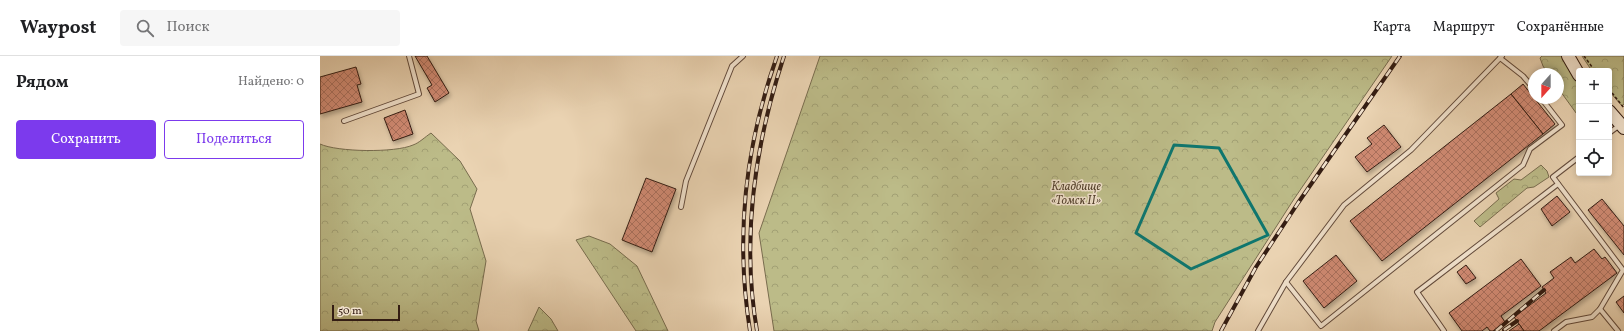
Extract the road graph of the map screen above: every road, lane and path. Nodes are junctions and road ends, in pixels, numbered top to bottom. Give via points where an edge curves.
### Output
1 (409, 56) edge
2 (743, 56) edge
3 (1568, 56) edge
4 (1584, 56) edge
5 (1501, 57) edge
6 (1593, 68) edge
7 (1576, 70) edge
8 (1528, 82) edge
9 (1612, 93) edge
10 (1546, 104) edge
11 (1624, 108) edge
12 (1612, 113) edge
13 (344, 121) dead end
14 (1620, 122) edge
15 (1612, 131) edge
16 (1576, 159) edge
17 (1558, 184) junction
18 (681, 207) dead end
19 (1286, 282) junction
20 (1600, 309) junction
21 (1258, 331) edge
22 (1444, 331) edge
23 (1554, 331) edge
24 (1618, 331) edge

1 - 13 lane via 419,94
2 - 18 lane via 732,66 686,181
3 - 7 main road
4 - 6 path
5 - 8 lane
5 - 19 lane via 1411,150 1344,205
9 - 11 path
10 - 19 lane via 1562,125 1530,149 1523,165 1321,326
12 - 14 main road
14 - 15 lane
16 - 17 lane via 1553,177
17 - 20 lane via 1623,270
17 - 22 lane via 1417,292
19 - 21 lane
20 - 23 lane via 1592,317 1566,322
20 - 24 lane

